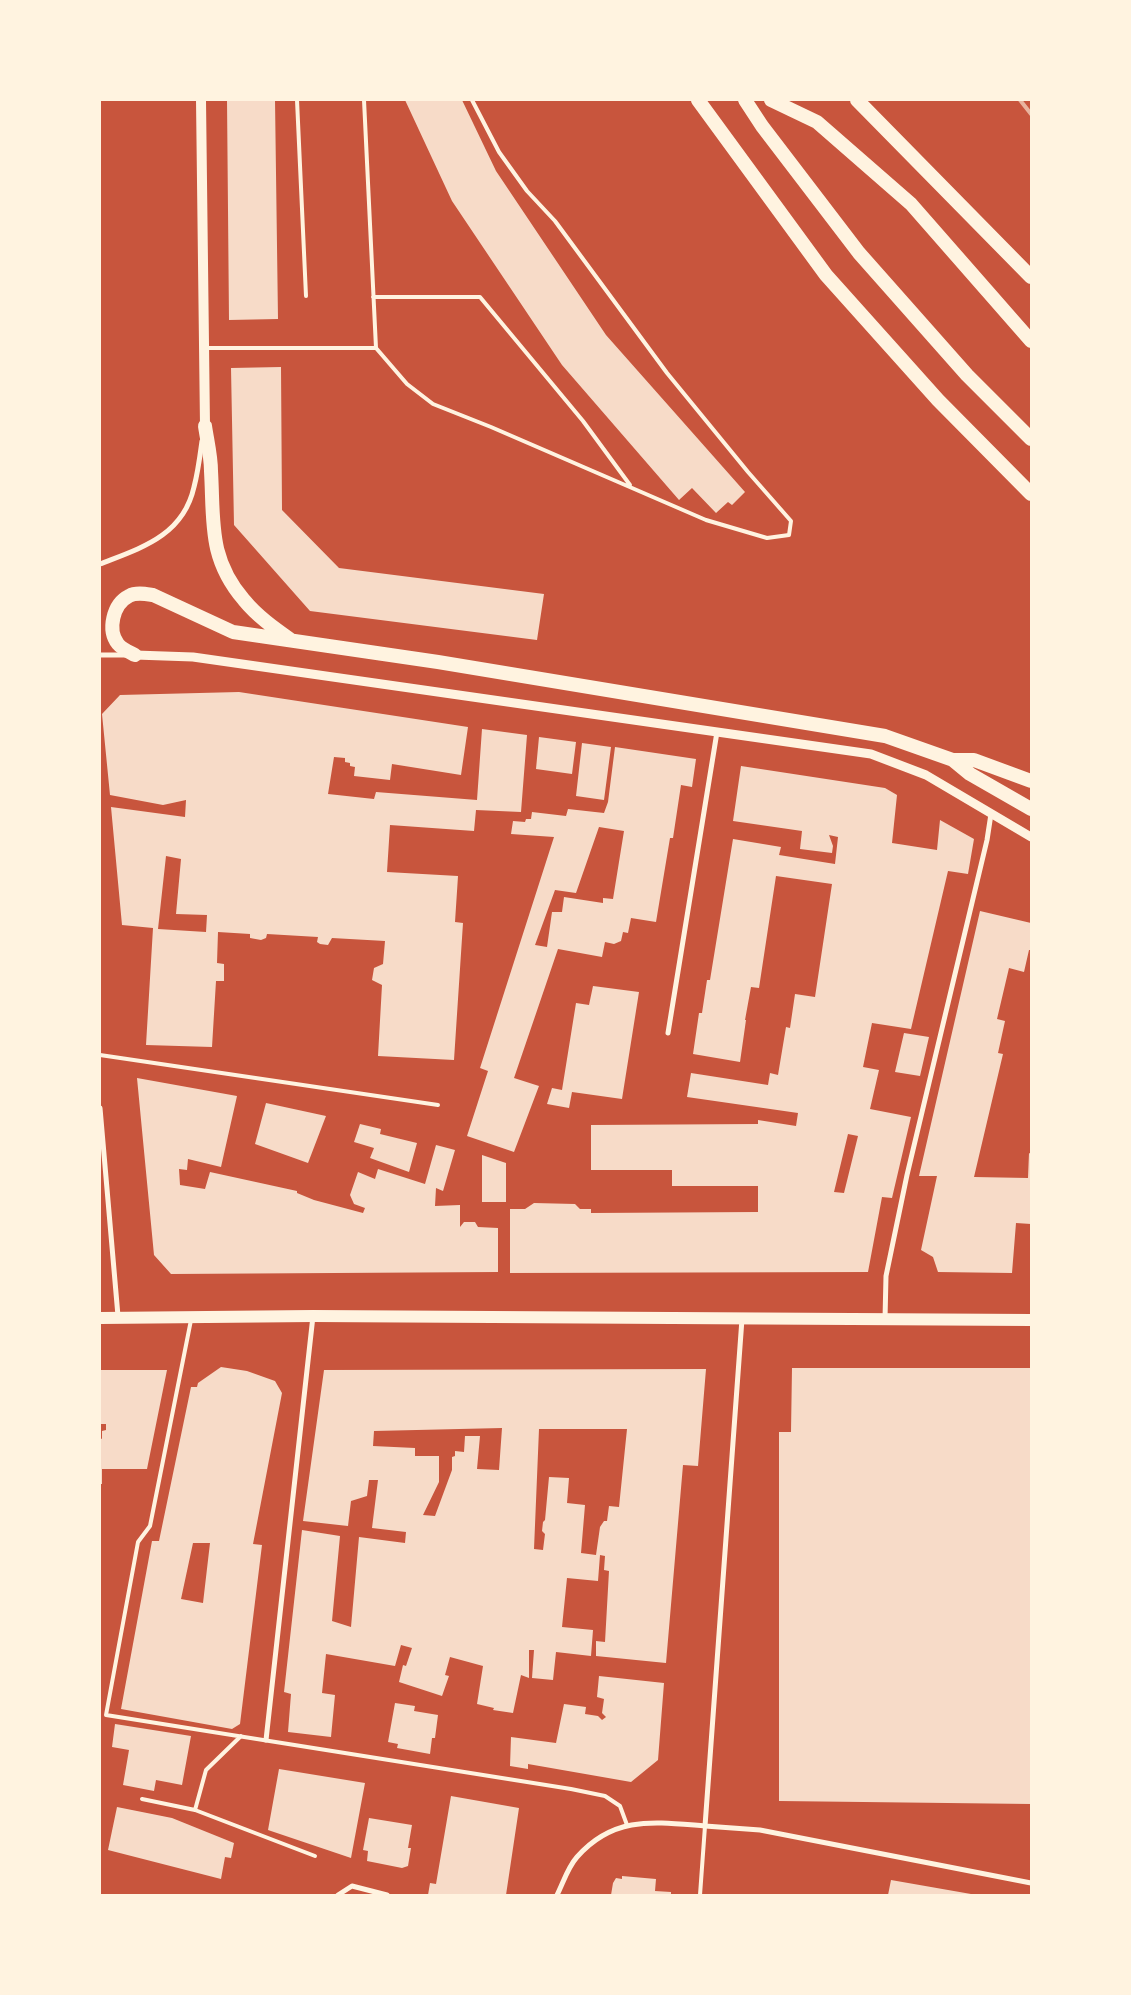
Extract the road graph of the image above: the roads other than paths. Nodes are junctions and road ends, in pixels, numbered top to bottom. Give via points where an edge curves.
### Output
1 (201, 100) edge
2 (298, 100) edge
3 (364, 100) edge
4 (472, 100) edge
5 (698, 100) edge
6 (746, 100) edge
7 (772, 100) edge
8 (857, 100) edge
9 (1031, 277) edge
10 (306, 296) dead end
11 (373, 296) junction
12 (1031, 341) edge
13 (204, 348) junction
14 (376, 348) junction
15 (204, 426) junction
16 (1031, 439) edge
17 (632, 487) junction
18 (1031, 494) edge
19 (100, 564) edge
20 (293, 642) junction
21 (100, 655) edge
22 (135, 655) junction
23 (717, 731) junction
24 (953, 760) junction
25 (1031, 781) edge
26 (1031, 809) edge
27 (991, 814) junction
28 (1031, 837) edge
29 (668, 1034) dead end
30 (100, 1055) edge
31 (438, 1105) dead end
32 (100, 1108) edge
33 (313, 1316) junction
34 (192, 1317) junction
35 (100, 1318) edge
36 (119, 1318) junction
37 (742, 1319) junction
38 (885, 1319) junction
39 (1031, 1320) edge
40 (241, 1736) junction
41 (266, 1740) junction
42 (142, 1799) dead end
43 (195, 1810) junction
44 (627, 1825) junction
45 (705, 1826) junction
46 (315, 1856) dead end
47 (1031, 1883) edge
48 (338, 1895) edge
49 (387, 1895) edge
50 (557, 1895) edge
51 (700, 1895) edge

1 - 13 main road
2 - 10 lane
3 - 11 lane
4 - 17 lane via 499,152 527,191 555,221 667,373 791,521 789,535 767,538 706,520
5 - 18 highway via 826,275 938,400
6 - 16 highway via 762,126 859,253 967,375
7 - 12 highway via 818,122 910,204
8 - 9 highway
11 - 14 lane
11 - 17 lane via 480,297 583,421
13 - 14 lane
13 - 15 main road
14 - 17 lane via 407,384 433,404
15 - 19 street via 194,489 180,518 159,539
15 - 20 highway via 212,470 214,534 221,562 244,600
20 - 22 highway via 233,632 153,595 140,594 130,596 117,607 112,626 112,636 119,646
20 - 24 highway via 438,662 885,736
21 - 22 street
22 - 23 street via 193,656
23 - 27 street via 871,754 926,774
23 - 29 street
24 - 25 highway via 974,760
24 - 26 highway via 970,774
27 - 28 street
27 - 38 street via 907,1175 886,1276
30 - 31 lane
32 - 36 street
33 - 34 main road
33 - 37 main road
33 - 41 street
34 - 36 main road
34 - 40 lane via 150,1526 138,1542 106,1715
35 - 36 main road
37 - 38 main road
37 - 45 street
38 - 39 main road
40 - 41 lane
40 - 43 lane via 206,1770
41 - 44 lane via 605,1796 620,1806
42 - 43 lane
43 - 46 lane
44 - 45 street via 653,1822
44 - 50 street via 596,1840 576,1858
45 - 47 street via 760,1830
45 - 51 lane
48 - 49 street via 352,1886

